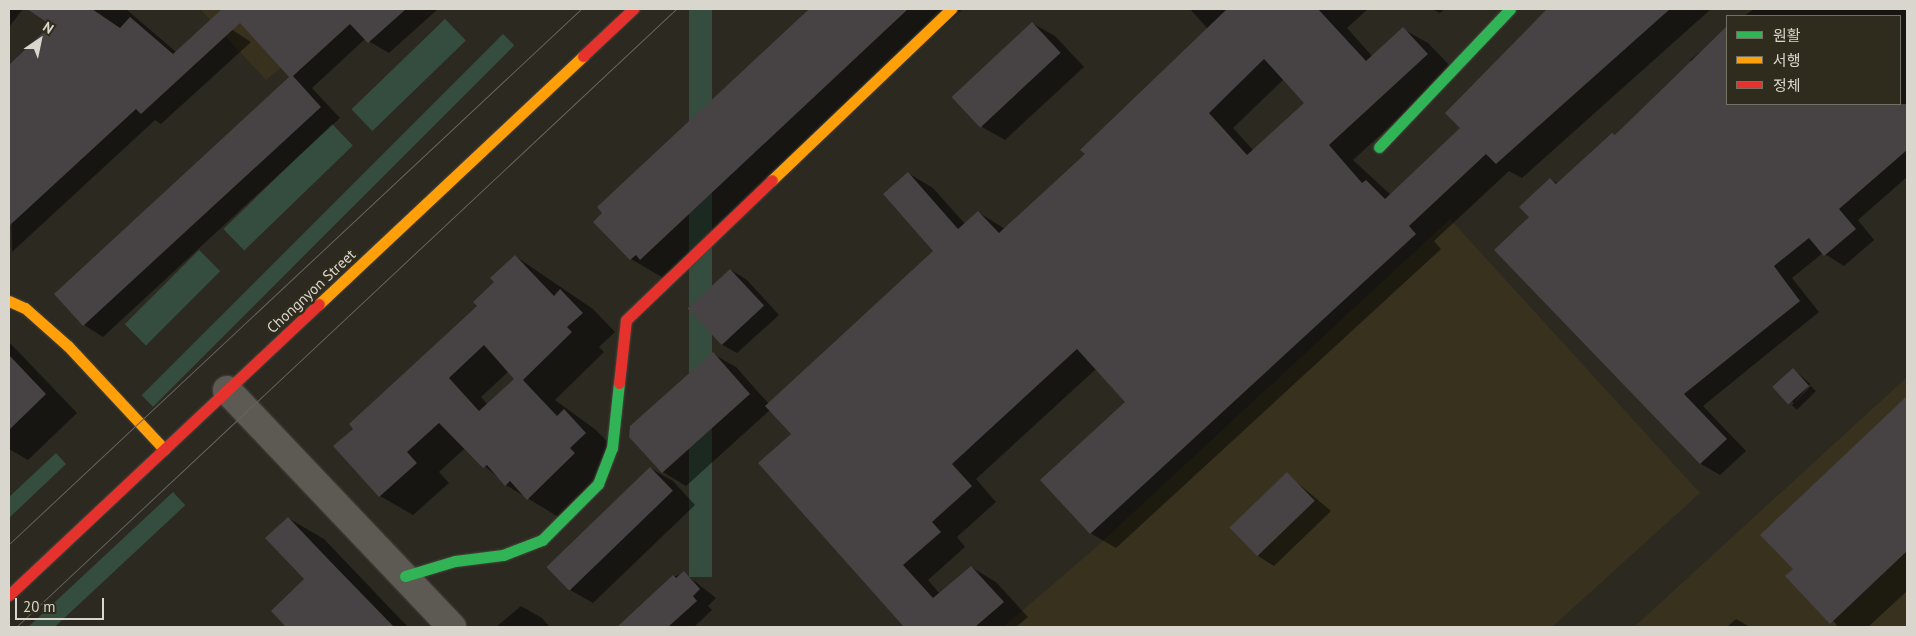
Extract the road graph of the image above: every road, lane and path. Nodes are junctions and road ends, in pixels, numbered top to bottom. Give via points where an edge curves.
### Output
1 (633, 9) edge
2 (951, 9) edge
3 (1510, 9) edge
4 (1378, 147) dead end
5 (9, 301) edge
6 (228, 390) junction
7 (164, 449) junction
8 (406, 576) junction
9 (9, 595) edge
10 (452, 627) edge

1 - 6 street, Chongnyon Street
2 - 8 street via 626,320 612,448 598,484 542,540 503,555 455,561
3 - 4 street
5 - 7 street via 25,308 68,346
6 - 7 street, Chongnyon Street
6 - 8 street
7 - 9 street, Chongnyon Street
8 - 10 street

